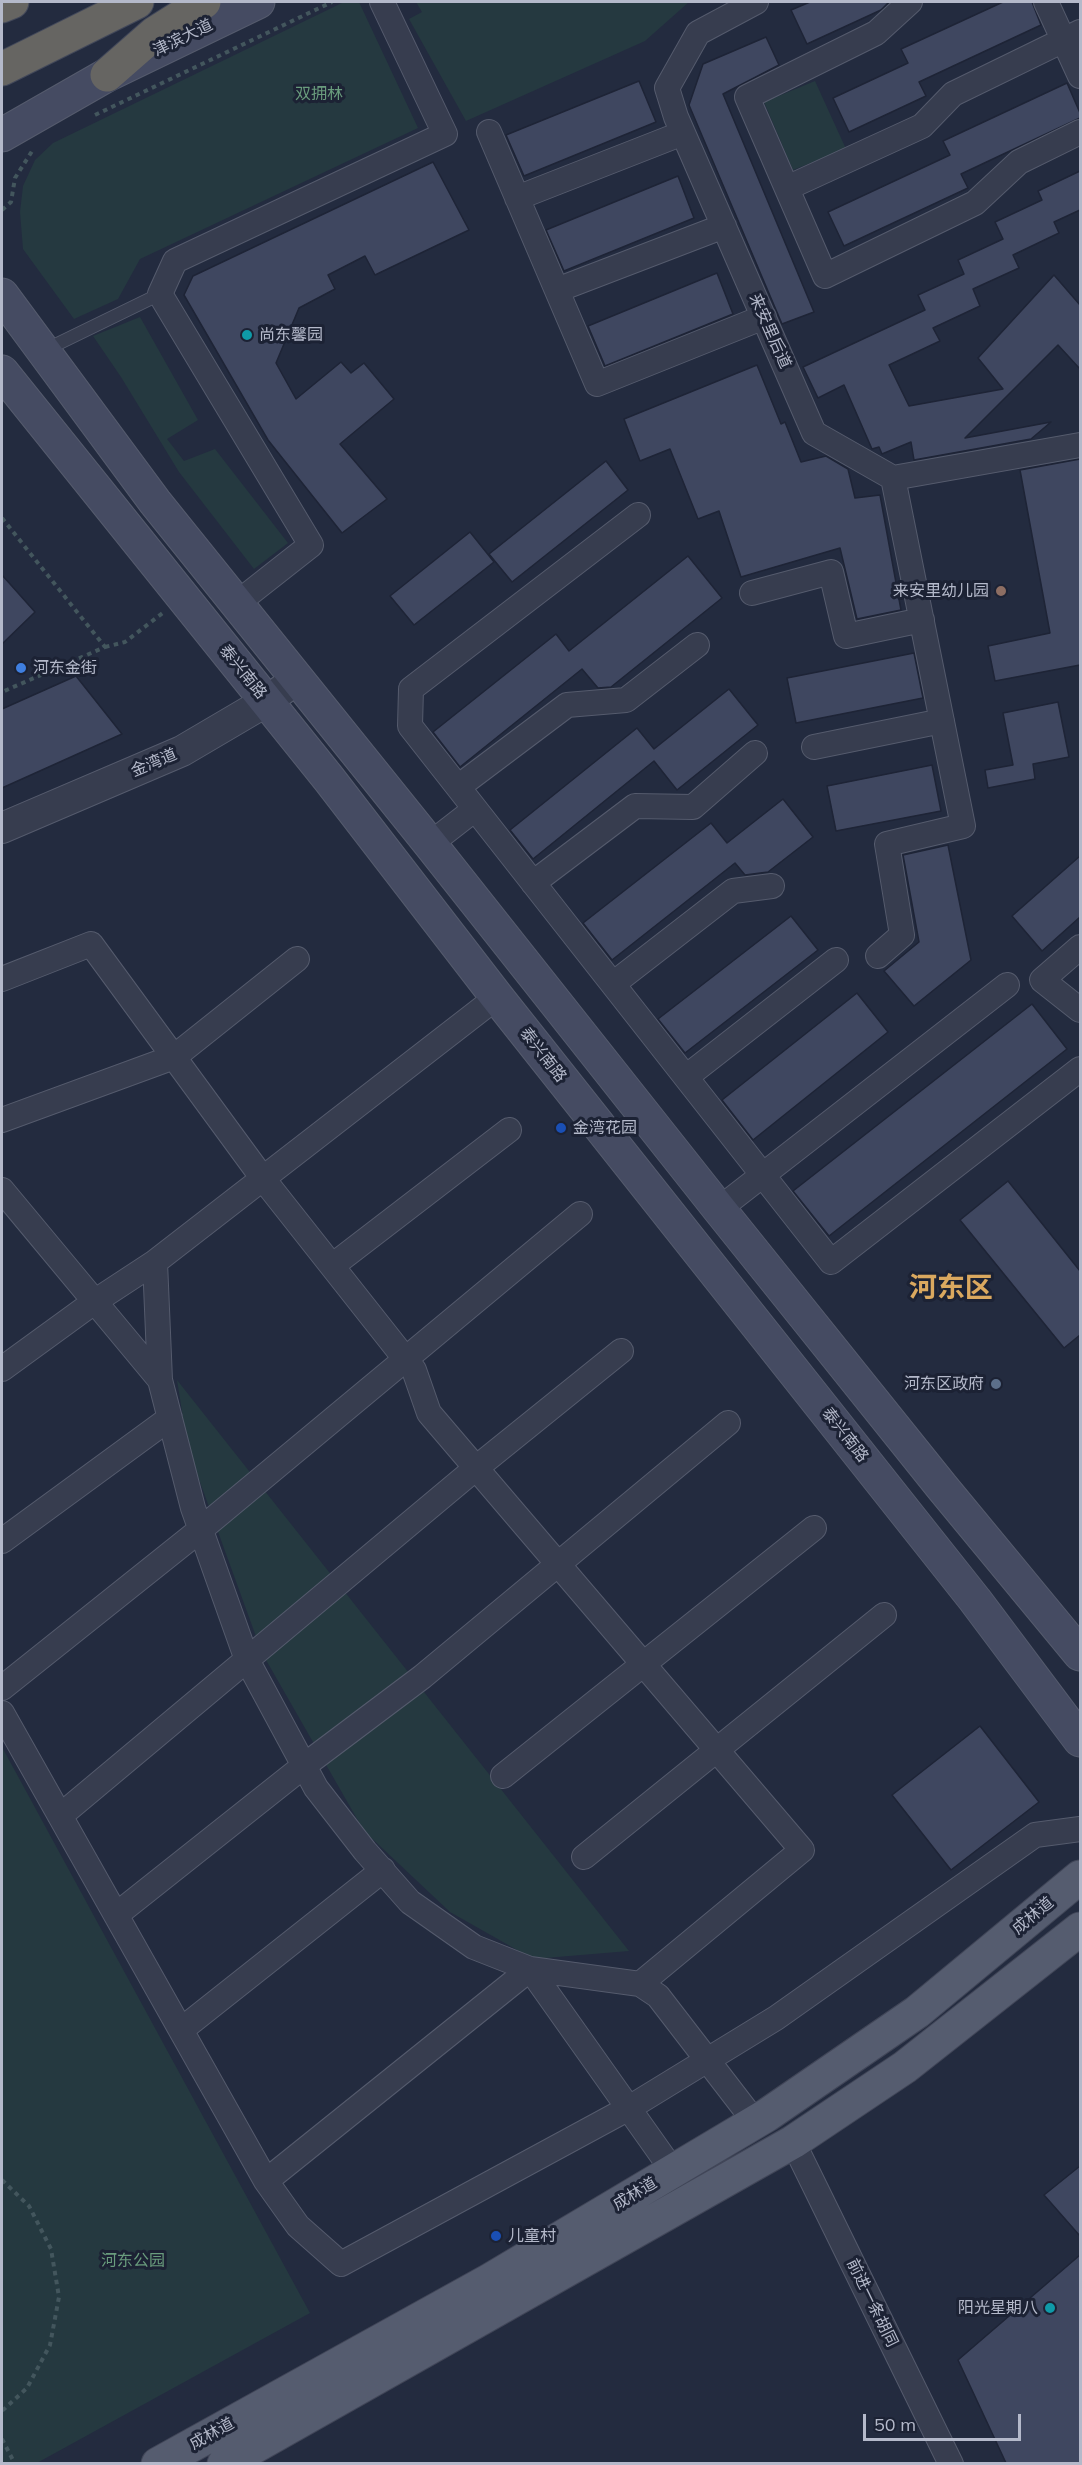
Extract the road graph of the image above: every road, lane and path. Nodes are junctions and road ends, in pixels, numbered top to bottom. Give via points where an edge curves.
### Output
1 (12, 2) edge
2 (137, 2) edge
3 (204, 2) edge
4 (258, 2) edge
5 (332, 2) edge
6 (382, 2) edge
7 (756, 2) edge
8 (910, 2) edge
9 (1046, 2) edge
10 (2, 6) edge
11 (1072, 36) edge
12 (2, 69) edge
13 (107, 75) junction
14 (1080, 76) edge
15 (90, 118) dead end
16 (489, 132) dead end
17 (1080, 132) edge
18 (683, 133) junction
19 (2, 135) edge
20 (37, 143) dead end
21 (787, 188) junction
22 (517, 198) junction
23 (2, 210) edge
24 (724, 226) junction
25 (556, 290) junction
26 (160, 294) junction
27 (2, 295) edge
28 (764, 317) junction
29 (45, 350) junction
30 (2, 372) edge
31 (1080, 445) edge
32 (893, 478) junction
33 (638, 514) dead end
34 (2, 518) edge
35 (752, 593) dead end
36 (183, 597) junction
37 (236, 604) junction
38 (922, 620) junction
39 (697, 645) dead end
40 (105, 647) junction
41 (297, 679) junction
42 (2, 692) edge
43 (267, 701) junction
44 (942, 721) junction
45 (814, 747) dead end
46 (755, 753) dead end
47 (458, 787) junction
48 (475, 809) junction
49 (2, 828) edge
50 (430, 844) junction
51 (533, 883) junction
52 (772, 886) dead end
53 (1080, 947) edge
54 (878, 956) dead end
55 (297, 959) dead end
56 (836, 960) dead end
57 (2, 979) edge
58 (613, 984) junction
59 (1007, 984) dead end
60 (497, 997) junction
61 (1080, 1010) edge
62 (174, 1057) junction
63 (1080, 1069) edge
64 (686, 1077) junction
65 (2, 1120) edge
66 (509, 1130) dead end
67 (762, 1175) junction
68 (264, 1180) junction
69 (2, 1193) edge
70 (719, 1209) junction
71 (580, 1214) dead end
72 (155, 1262) junction
73 (332, 1266) junction
74 (94, 1302) junction
75 (621, 1351) dead end
76 (405, 1358) junction
77 (2, 1369) edge
78 (160, 1380) junction
79 (170, 1418) junction
80 (728, 1423) dead end
81 (476, 1468) junction
82 (814, 1528) dead end
83 (200, 1530) junction
84 (2, 1541) edge
85 (558, 1564) junction
86 (884, 1615) dead end
87 (1080, 1654) edge
88 (247, 1660) junction
89 (644, 1664) junction
90 (2, 1688) edge
91 (2, 1713) edge
92 (1080, 1740) edge
93 (716, 1750) junction
94 (305, 1766) junction
95 (503, 1776) dead end
96 (60, 1816) junction
97 (1080, 1829) edge
98 (584, 1857) dead end
99 (382, 1870) junction
100 (1080, 1877) edge
101 (116, 1916) junction
102 (1080, 1929) edge
103 (530, 1969) junction
104 (640, 1984) junction
105 (181, 2030) junction
106 (707, 2060) junction
107 (628, 2108) junction
108 (755, 2122) junction
109 (793, 2142) junction
110 (673, 2171) junction
111 (2, 2180) edge
112 (266, 2181) junction
113 (2, 2411) edge
114 (2, 2439) edge
115 (15, 2463) edge
116 (158, 2463) edge
117 (224, 2463) edge
118 (951, 2463) edge

1 - 10 highway
2 - 12 highway
3 - 13 highway via 155,33
4 - 13 main road, 津滨大道
5 - 15 path
6 - 26 street via 446,134 175,261
7 - 18 street, 来安里后道 via 698,33 667,88
8 - 21 street via 876,33 747,97
9 - 11 street
11 - 14 street
11 - 21 street via 953,94 922,126
13 - 19 main road, 津滨大道
16 - 22 street
17 - 21 street via 1018,162 975,203 825,276
18 - 22 street
18 - 24 street, 来安里后道
20 - 23 path via 15,178 11,202
22 - 25 street
24 - 25 street
24 - 28 street, 来安里后道
25 - 28 street via 597,384
26 - 29 lane
26 - 37 street via 311,545
27 - 29 main road
28 - 32 street, 来安里后道 via 814,433
29 - 37 main road via 155,502
30 - 36 main road, 泰兴南路
31 - 32 street
32 - 38 street
33 - 47 street via 411,689 410,726
34 - 40 path
35 - 38 street via 831,572 846,636
36 - 40 path via 125,642
36 - 43 main road, 泰兴南路
37 - 41 main road
38 - 44 street
39 - 47 street via 627,700 567,705
40 - 42 path
41 - 43 street, 金湾道
41 - 50 main road
43 - 49 street, 金湾道 via 182,751
43 - 60 main road, 泰兴南路
44 - 45 street
44 - 54 street via 963,826 887,844 902,935
46 - 51 street via 693,807 635,806
47 - 48 street
48 - 50 street
48 - 51 street
50 - 70 main road
51 - 58 street
52 - 58 street via 734,891
53 - 61 street via 1042,980
55 - 62 street
56 - 64 street
57 - 62 street via 91,944
58 - 64 street
59 - 67 street
60 - 68 street
60 - 92 main road, 泰兴南路 via 975,1600
62 - 65 street
62 - 68 street
63 - 67 street via 831,1262
64 - 67 street
66 - 73 street
67 - 70 street
68 - 72 street
68 - 73 street
69 - 74 street
70 - 87 main road
71 - 76 street
72 - 74 street
72 - 78 street
73 - 76 street
74 - 77 street
74 - 78 street
75 - 81 street
76 - 81 street via 414,1370 429,1413
76 - 83 street
78 - 79 street
79 - 83 street
79 - 84 street
80 - 85 street
81 - 85 street
81 - 88 street
82 - 89 street
83 - 88 street
83 - 90 street
85 - 89 street
85 - 94 street via 422,1677
86 - 93 street
88 - 94 street
88 - 96 street
89 - 93 street
89 - 95 street
91 - 96 street
93 - 98 street
93 - 104 street via 802,1850
94 - 99 street via 316,1788
94 - 101 street
96 - 101 street
97 - 106 street via 1035,1835 776,2018
99 - 103 street via 410,1902 474,1947
99 - 105 street
100 - 108 main road, 成林道 via 917,2012
101 - 105 street
102 - 109 main road, 成林道 via 905,2067
103 - 104 street
103 - 107 street
103 - 112 street
104 - 106 street via 658,1996
105 - 112 street
106 - 107 street
106 - 108 street
107 - 110 street
107 - 112 street via 340,2264 298,2226
108 - 110 main road, 成林道
109 - 117 main road, 成林道
109 - 118 street, 前进一条胡同
110 - 116 main road, 成林道 via 490,2280
111 - 113 path via 29,2206 51,2249 59,2297 50,2345 27,2388
114 - 115 path

